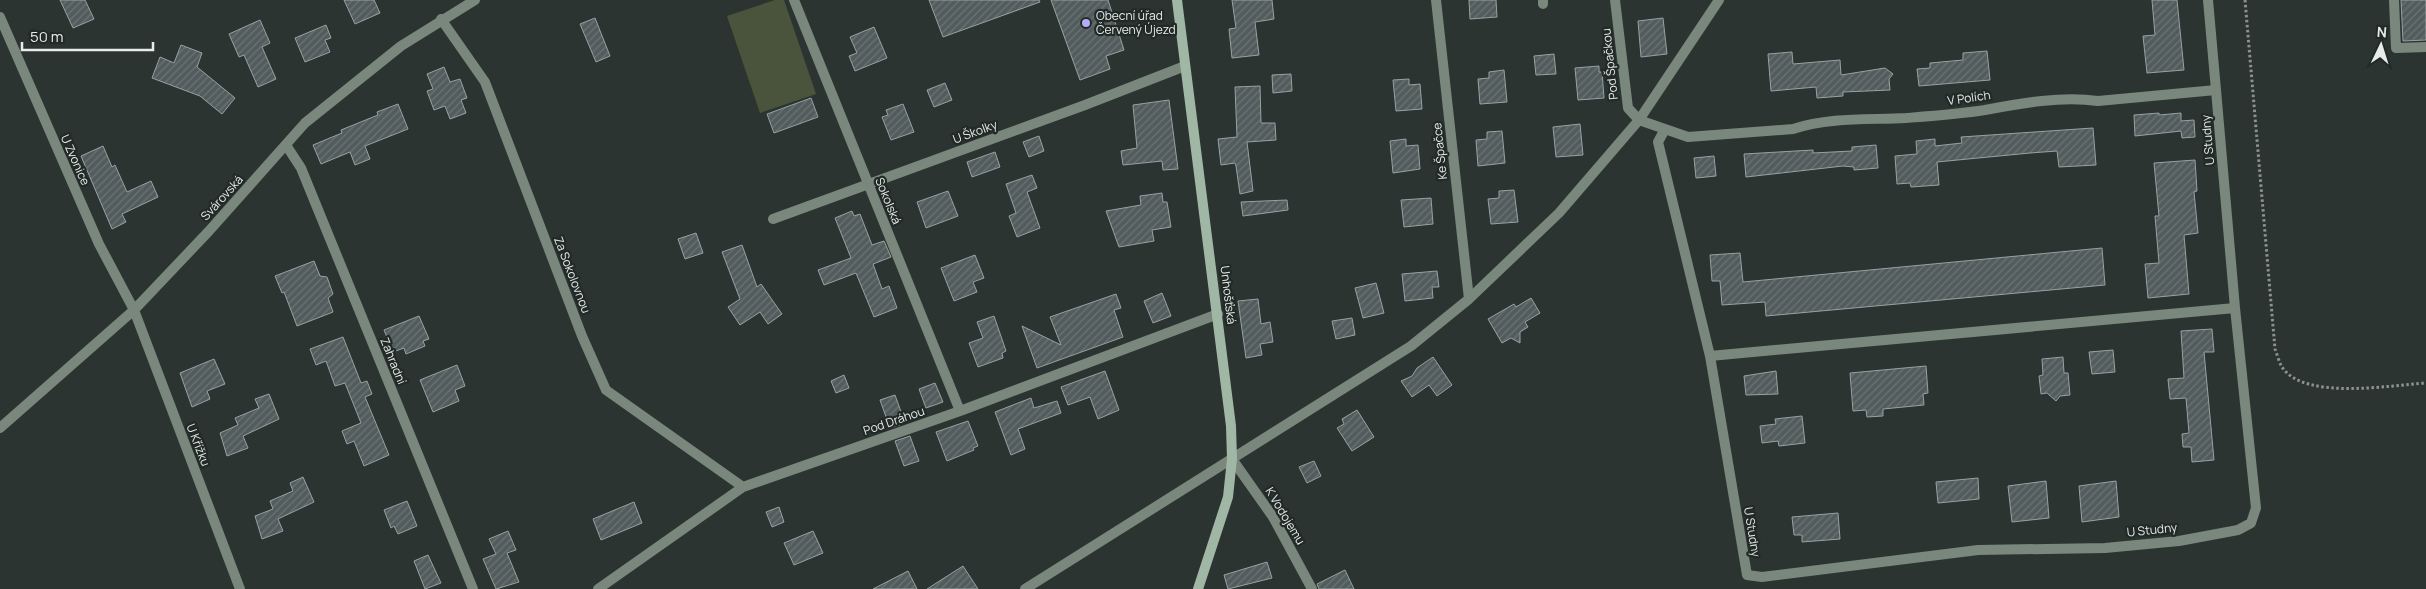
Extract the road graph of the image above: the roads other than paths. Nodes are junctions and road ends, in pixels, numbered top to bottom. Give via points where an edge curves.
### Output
1 (475, 0) edge
2 (794, 0) edge
3 (1177, 0) edge
4 (1436, 0) edge
5 (1615, 0) edge
6 (1719, 0) edge
7 (2208, 0) edge
8 (2394, 0) edge
9 (0, 17) edge
10 (441, 19) junction
11 (2426, 47) edge
12 (1185, 66) junction
13 (2216, 90) junction
14 (1639, 120) junction
15 (1664, 131) junction
16 (286, 145) junction
17 (868, 184) junction
18 (773, 219) dead end
19 (1470, 299) junction
20 (2235, 308) junction
21 (134, 310) junction
22 (1218, 314) junction
23 (1710, 356) junction
24 (960, 411) junction
25 (0, 428) edge
26 (1232, 459) junction
27 (743, 487) junction
28 (240, 589) edge
29 (472, 589) edge
30 (598, 589) edge
31 (1025, 589) edge
32 (1198, 589) edge
33 (1312, 589) edge

1 - 10 street, Svárovská
2 - 17 street, Sokolská
3 - 12 main road, Unhošťská
4 - 19 street, Ke Špačce
5 - 14 street, Pod Špačkou via 1628,108
6 - 14 street
7 - 13 street
8 - 11 street via 2396,48
9 - 21 street, U Zvonice via 99,244
10 - 16 street, Svárovská via 327,104
10 - 27 street, Za Sokolovnou via 485,82 582,336 606,390
12 - 17 street, U Školky
12 - 22 main road, Unhošťská
13 - 15 street, V Polích via 2098,101 2083,99 2001,105 1968,111 1810,123 1793,129 1688,137
13 - 20 street, U Studny
14 - 15 street, V Polích
14 - 19 street via 1559,213
15 - 23 street via 1658,142
16 - 21 street, Svárovská
16 - 29 street, Zahradní via 301,168
17 - 18 street, U Školky
17 - 24 street, Sokolská
19 - 26 street via 1410,346
20 - 23 street
20 - 23 street, U Studny via 2256,508 2251,523 2238,530 2179,541 2106,548 1978,550 1762,577 1747,575
21 - 25 street, Svárovská
21 - 28 street, U Křížku
22 - 24 street, Pod Dráhou
22 - 26 main road, Unhošťská
24 - 27 street, Pod Dráhou
26 - 31 street
26 - 32 main road, Unhošťská via 1224,512
26 - 33 street, K Vodojemu via 1273,517
27 - 30 street, Pod Dráhou

